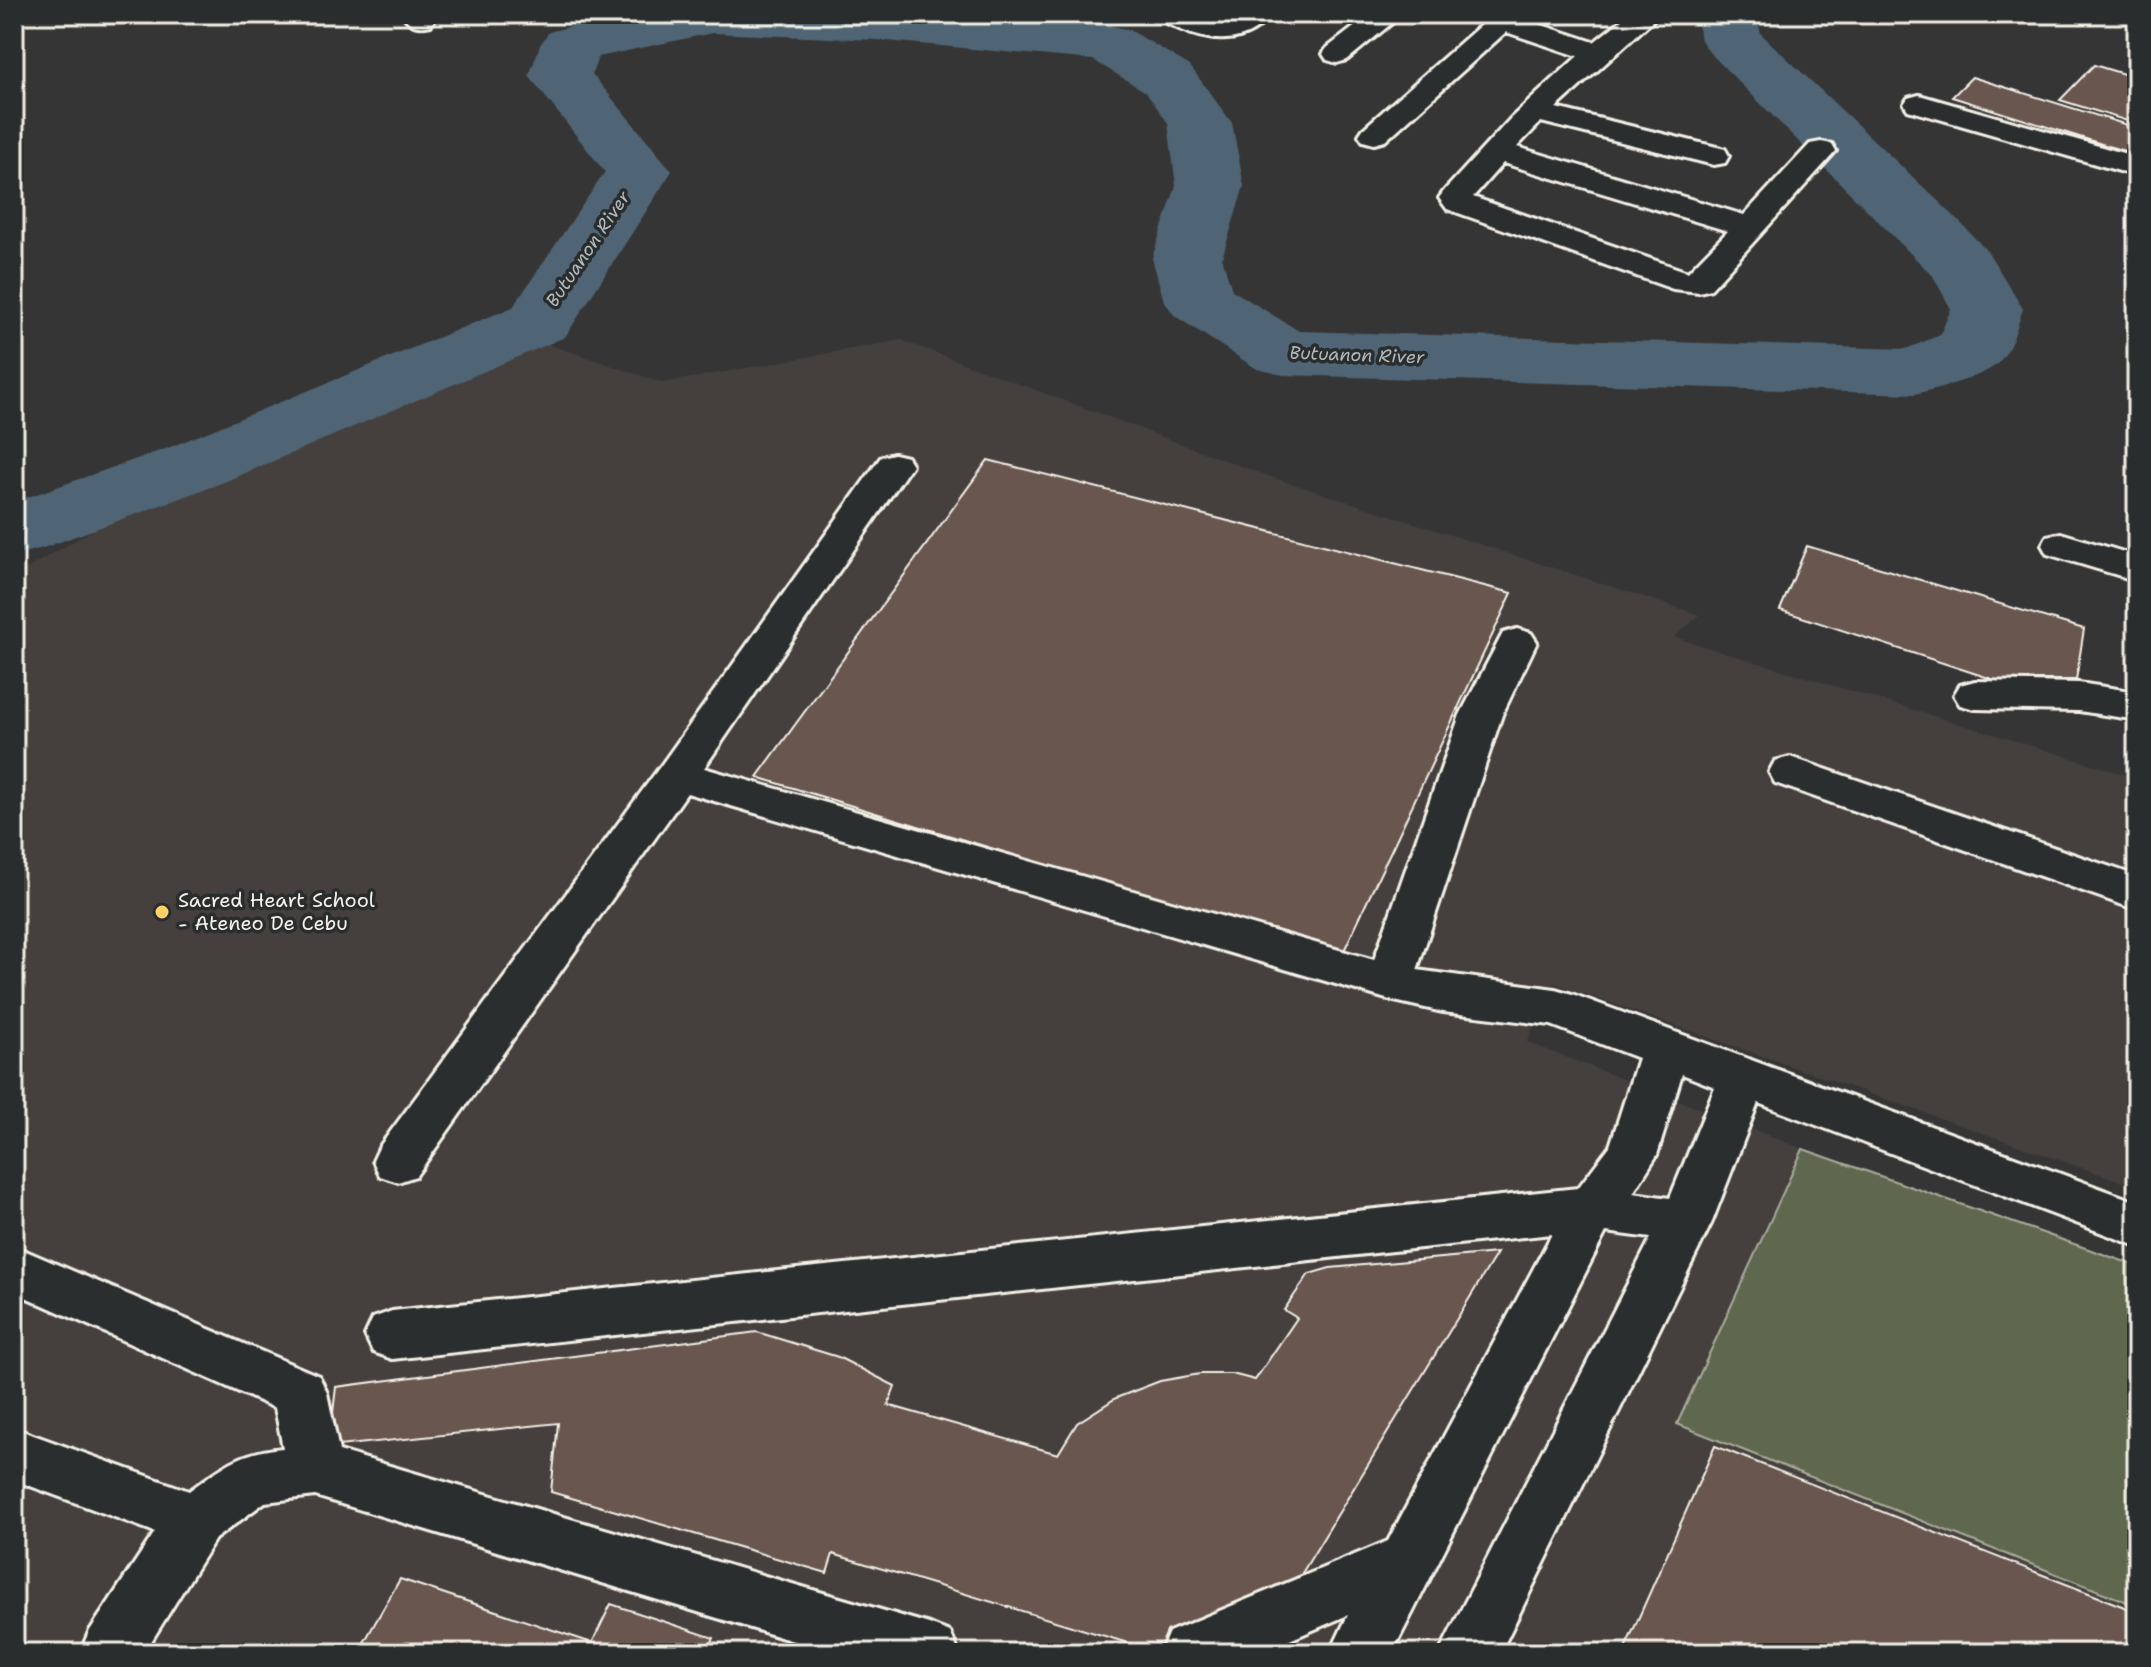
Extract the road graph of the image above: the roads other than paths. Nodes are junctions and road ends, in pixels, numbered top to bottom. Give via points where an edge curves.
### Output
1 (1170, 14) edge
2 (1257, 14) edge
3 (1389, 14) edge
4 (1646, 14) edge
5 (1491, 16) edge
6 (1598, 53) junction
7 (1337, 54) dead end
8 (1919, 104) dead end
9 (1537, 112) junction
10 (1374, 135) dead end
11 (1497, 151) junction
12 (1821, 151) dead end
13 (1714, 156) dead end
14 (2137, 167) edge
15 (1749, 227) junction
16 (894, 465) dead end
17 (2061, 545) dead end
18 (2137, 569) edge
19 (1517, 642) dead end
20 (1975, 695) dead end
21 (2137, 706) edge
22 (1790, 772) dead end
23 (677, 775) junction
24 (2137, 893) edge
25 (1390, 982) junction
26 (1666, 1047) junction
27 (1744, 1076) junction
28 (398, 1161) dead end
29 (1592, 1208) junction
30 (1686, 1222) junction
31 (2137, 1224) edge
32 (14, 1268) edge
33 (392, 1335) dead end
34 (14, 1454) edge
35 (315, 1470) junction
36 (195, 1520) junction
37 (1407, 1561) junction
38 (110, 1653) edge
39 (929, 1653) edge
40 (1190, 1653) edge
41 (1360, 1653) edge
42 (1469, 1653) edge

1 - 2 street via 1227,34
3 - 7 street
4 - 6 street
5 - 6 street
5 - 10 street
6 - 9 street
8 - 14 street
9 - 11 street
9 - 13 street
11 - 15 street
11 - 15 street via 1455,198 1458,202 1685,282 1705,278
12 - 15 street
16 - 23 street
17 - 18 street
19 - 25 street via 1481,715
20 - 21 street via 2079,697
22 - 24 street
23 - 25 street
23 - 28 street
25 - 26 street via 1555,1007
26 - 27 street
26 - 29 street via 1632,1155
27 - 30 street
27 - 31 street
29 - 30 street
29 - 33 street
29 - 37 street
30 - 42 street
32 - 35 street via 300,1393
34 - 36 street
35 - 36 street via 253,1477
35 - 39 street
36 - 38 street
37 - 40 street
37 - 41 street

